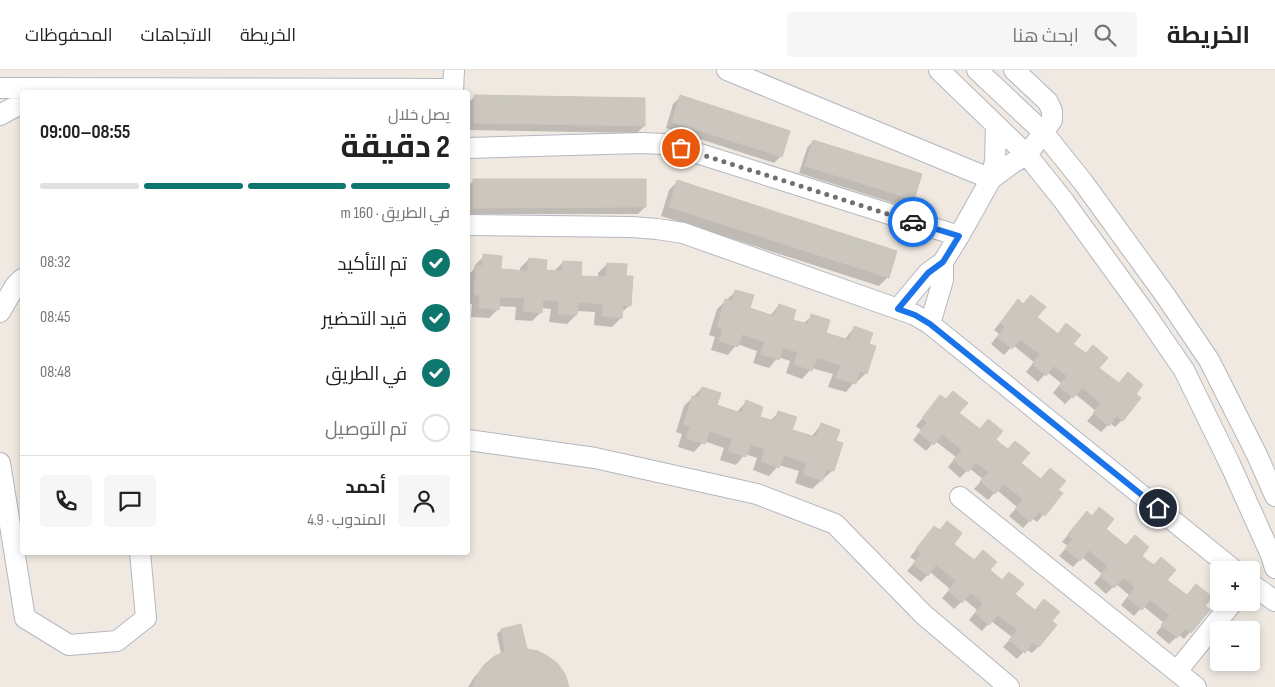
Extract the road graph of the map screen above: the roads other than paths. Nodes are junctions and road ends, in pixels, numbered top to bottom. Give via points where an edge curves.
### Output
1 (727, 70) edge
2 (938, 70) edge
3 (977, 70) edge
4 (1014, 70) edge
5 (453, 84) edge
6 (0, 88) edge
7 (47, 90) edge
8 (20, 104) edge
9 (0, 115) edge
10 (996, 126) junction
11 (1044, 132) junction
12 (470, 148) edge
13 (1027, 155) junction
14 (991, 179) junction
15 (470, 225) edge
16 (959, 236) junction
17 (943, 262) junction
18 (20, 281) edge
19 (898, 309) junction
20 (0, 312) edge
21 (930, 324) junction
22 (470, 440) edge
23 (0, 463) edge
24 (1275, 496) edge
25 (960, 497) dead end
26 (140, 555) edge
27 (1223, 561) edge
28 (1275, 568) edge
29 (1260, 590) edge
30 (1275, 601) edge
31 (1227, 611) edge
32 (1177, 671) junction
33 (1009, 687) edge
34 (1196, 687) edge

1 - 14 street
2 - 10 street
3 - 11 street
4 - 11 street via 1048,102 1052,120
5 - 7 street
6 - 7 street
8 - 9 street
10 - 13 street
10 - 14 street
11 - 13 street
11 - 24 street via 1165,294 1209,360
12 - 16 street via 664,144
13 - 14 street
13 - 28 street via 1063,200 1184,370 1230,464
14 - 16 street
15 - 19 street via 632,227 683,234
16 - 17 street
17 - 19 street via 928,273
17 - 21 street via 944,280
18 - 20 street
19 - 21 street
21 - 27 street
22 - 33 street via 595,458 757,494 835,524 924,616
23 - 26 street via 25,618 69,645 118,641 146,618
25 - 32 street
29 - 30 street
31 - 32 street
32 - 34 street

